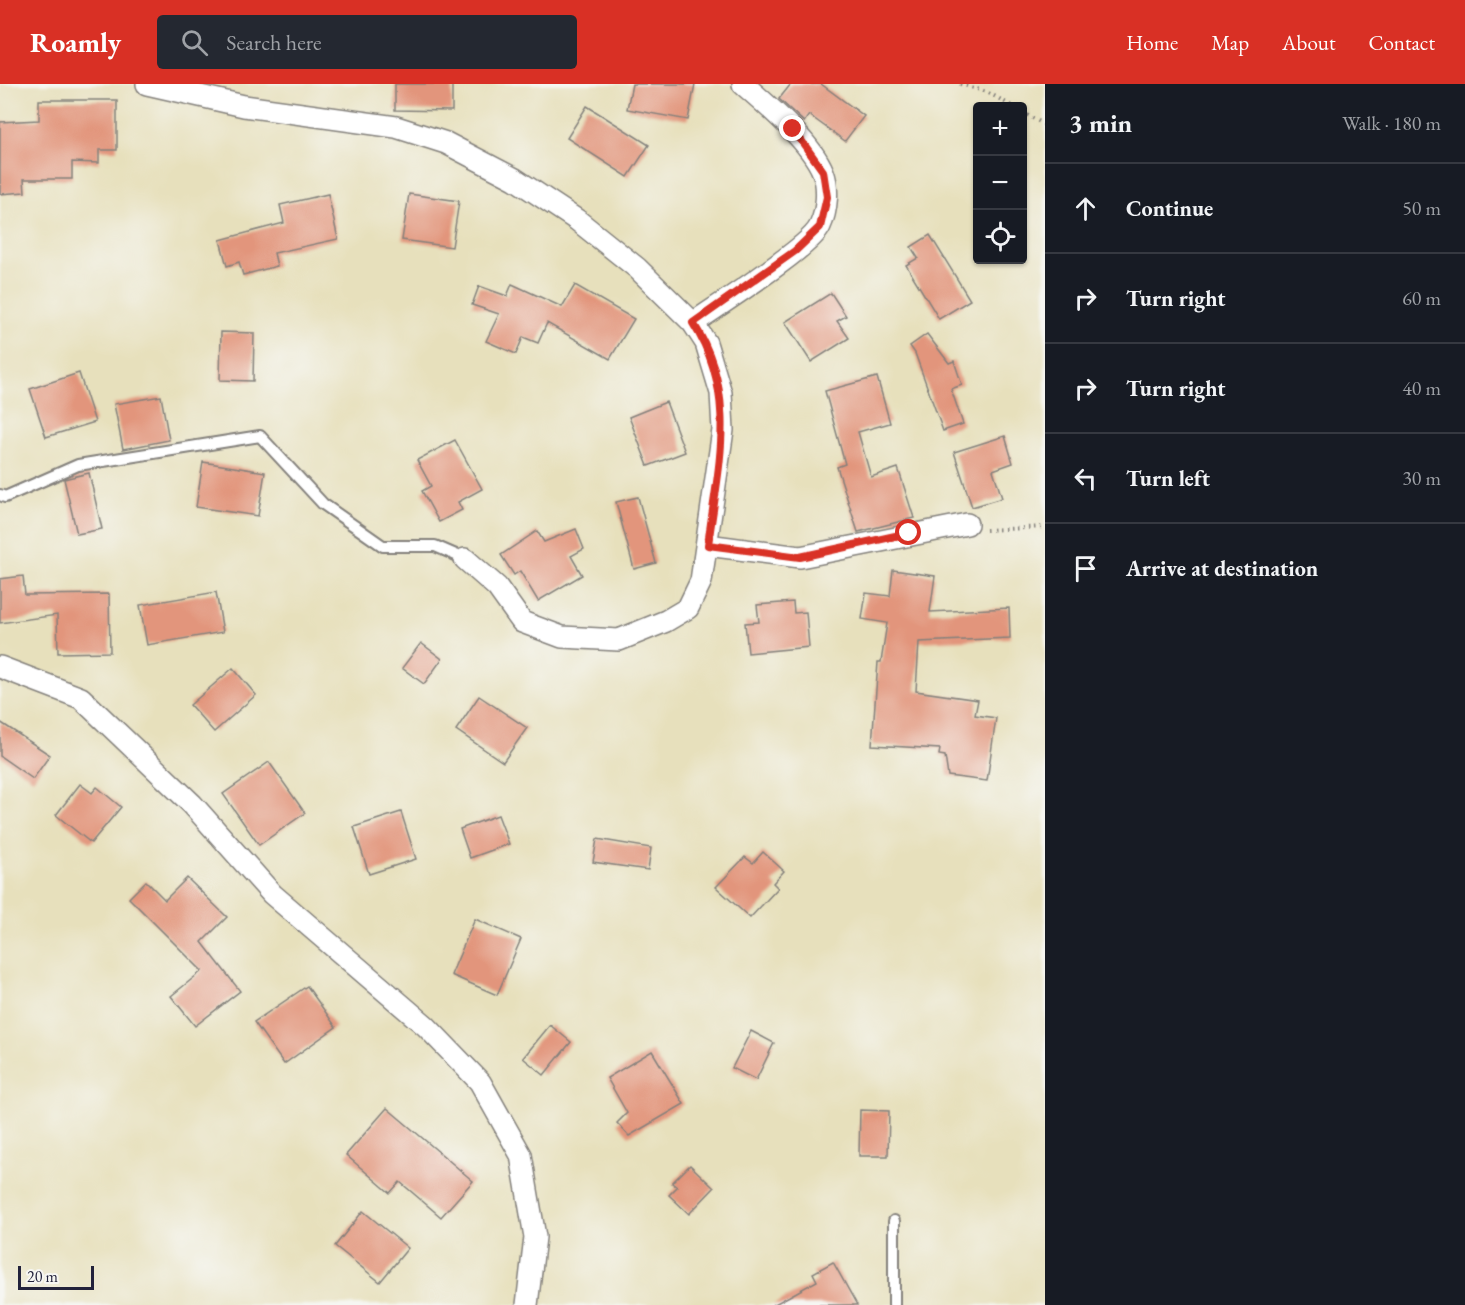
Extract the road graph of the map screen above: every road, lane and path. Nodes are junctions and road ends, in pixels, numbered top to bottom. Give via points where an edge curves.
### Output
1 (147, 84) edge
2 (743, 84) edge
3 (960, 84) edge
4 (1005, 102) edge
5 (1027, 114) edge
6 (1045, 125) edge
7 (693, 323) junction
8 (0, 495) edge
9 (967, 524) joint
10 (1045, 527) edge
11 (708, 545) junction
12 (465, 559) joint
13 (0, 667) edge
14 (894, 1221) dead end
15 (528, 1305) edge
16 (894, 1305) edge

1 - 7 street via 244,106 396,127 446,143 515,179 577,220 638,268
2 - 7 street via 793,129 823,171 827,197 820,227 795,251
3 - 4 path
5 - 6 path
7 - 11 street via 706,343 721,393 723,430
8 - 12 lane via 5,497 78,465 260,436 323,504 383,546 435,546
9 - 10 path via 992,532
9 - 11 street via 800,557
11 - 12 street via 701,581 688,608 619,640 562,637 522,622 497,587
13 - 15 street via 81,698 192,804 272,894 426,1026 480,1082 521,1155 535,1237
14 - 16 lane

